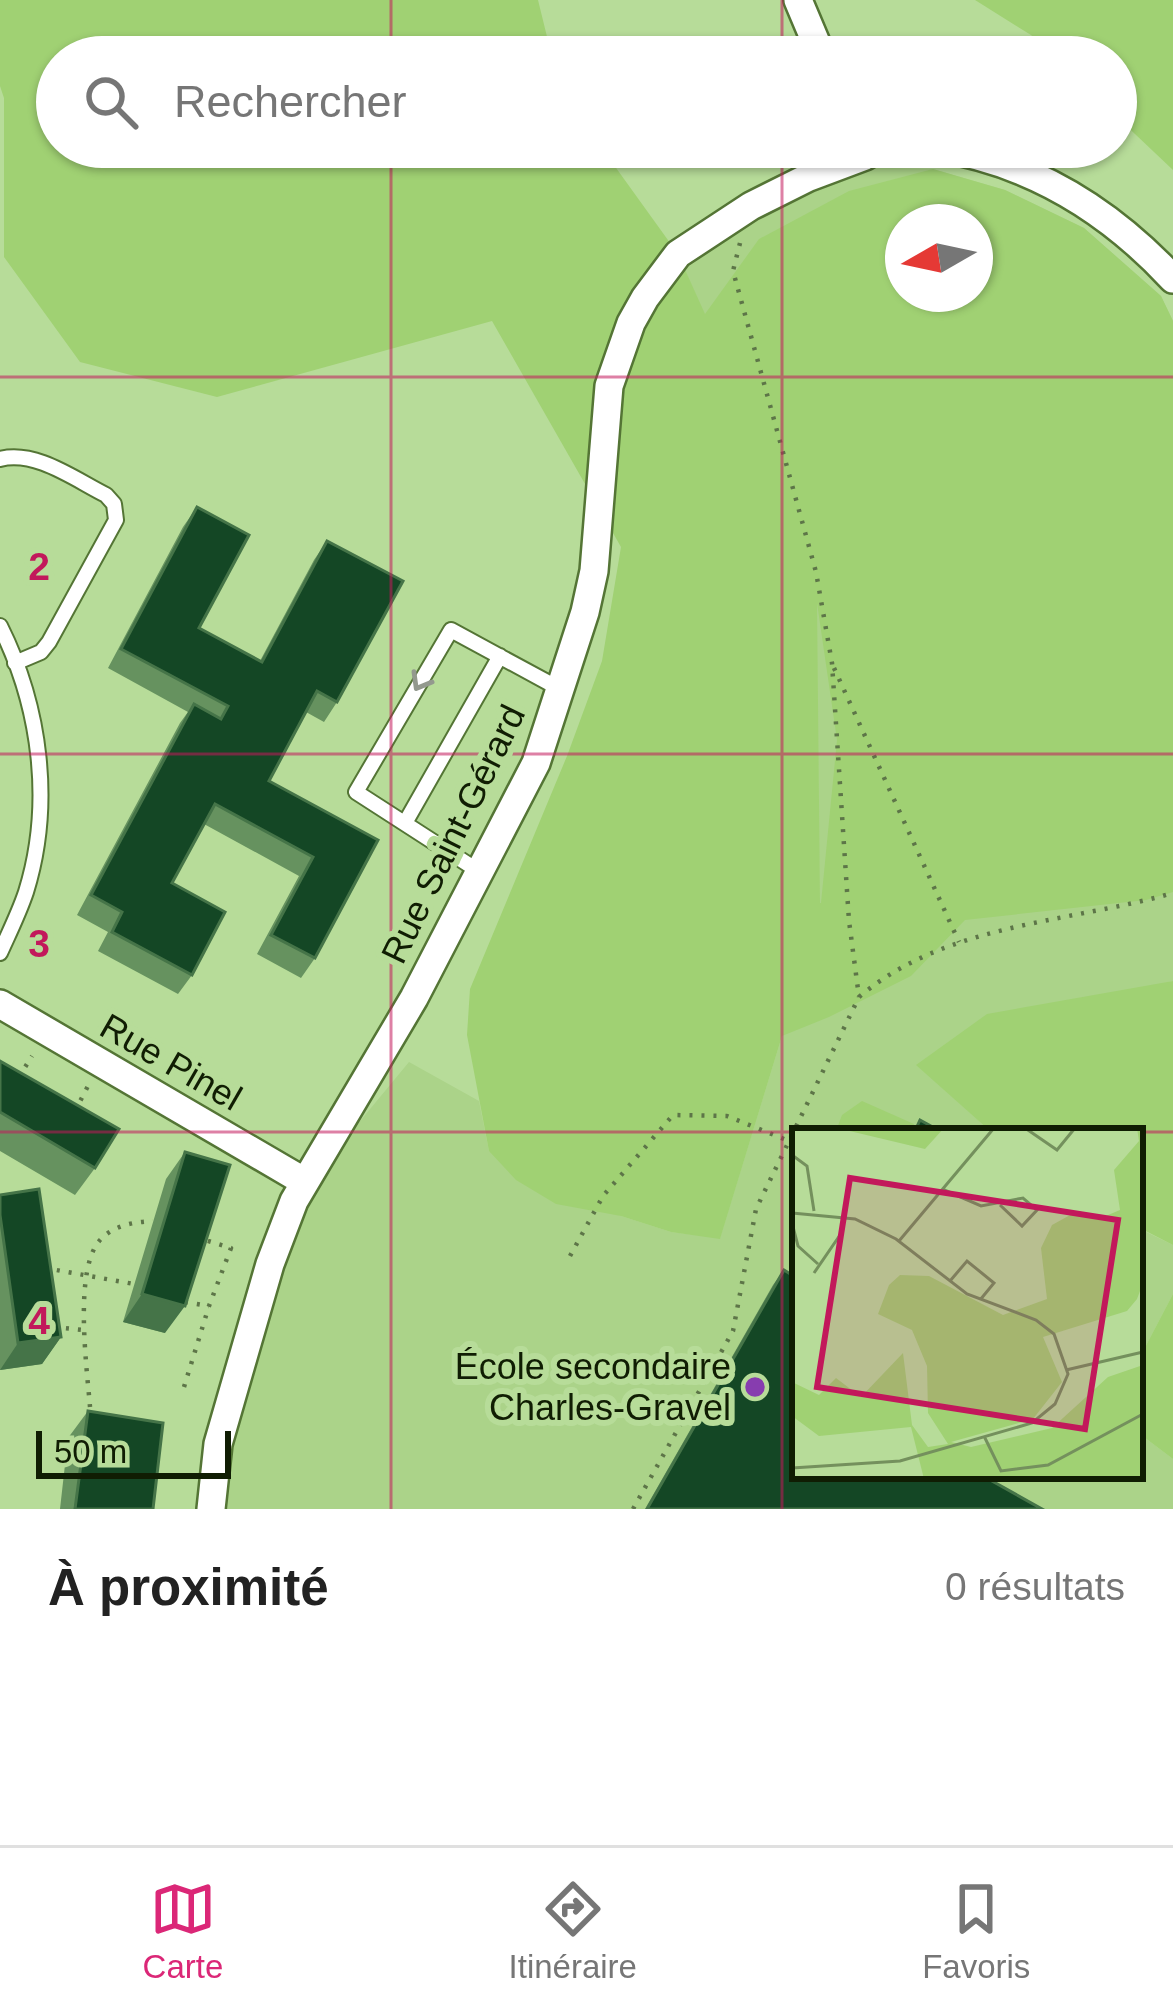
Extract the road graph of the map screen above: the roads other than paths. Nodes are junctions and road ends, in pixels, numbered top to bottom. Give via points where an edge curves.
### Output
1 (798, 0) edge
2 (813, 36) edge
3 (829, 168) edge
4 (1009, 168) edge
5 (1173, 279) edge
6 (0, 460) edge
7 (0, 626) edge
8 (500, 656) junction
9 (15, 663) junction
10 (560, 689) junction
11 (405, 824) junction
12 (480, 872) junction
13 (0, 953) edge
14 (0, 1004) edge
15 (305, 1182) junction
16 (212, 1509) edge

1 - 2 street
3 - 10 street, Rue Saint-Gérard via 678,254 631,323 609,386 594,571
4 - 5 street via 1107,217
6 - 9 lane via 31,458 115,504 116,520 49,642
7 - 9 lane
8 - 10 lane
8 - 11 lane
8 -> 11 lane via 451,630 356,792
9 - 13 lane via 32,715 40,813 25,895
10 - 12 street, Rue Saint-Gérard via 536,763
11 - 12 lane
12 - 15 street, Rue Saint-Gérard
14 - 15 street, Rue Pinel
15 - 16 street, Rue Saint-Gérard via 239,1366 218,1444

